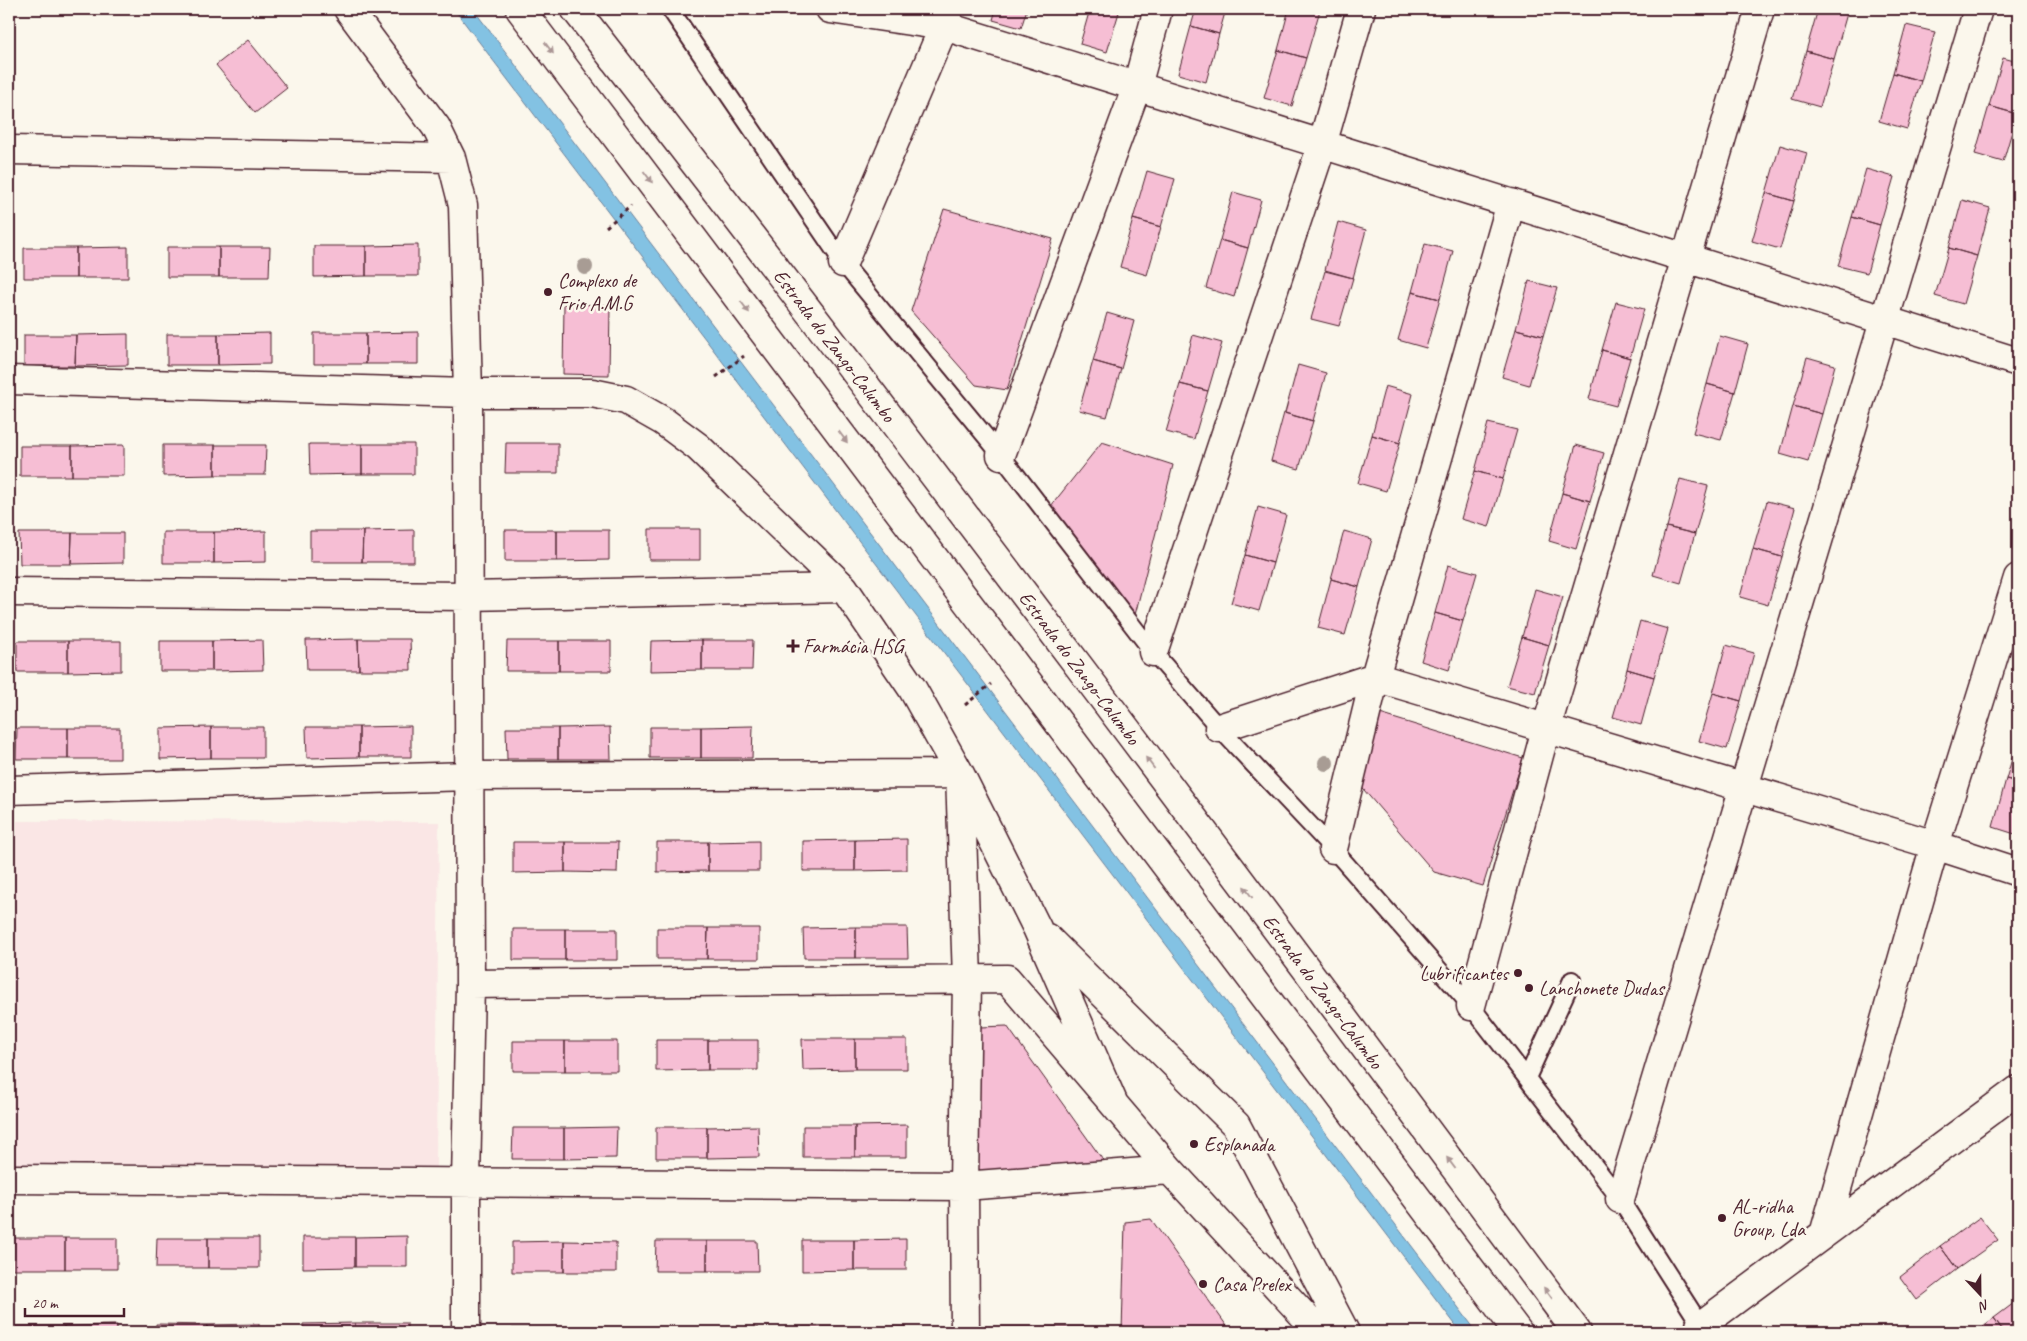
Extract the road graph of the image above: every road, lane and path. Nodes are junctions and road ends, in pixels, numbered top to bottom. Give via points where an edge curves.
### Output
1 (348, 9) edge
2 (520, 9) edge
3 (575, 9) edge
4 (670, 9) edge
5 (830, 9) edge
6 (1158, 9) edge
7 (1361, 9) edge
8 (1760, 9) edge
9 (1978, 9) edge
10 (946, 18) edge
11 (1137, 86) junction
12 (1322, 144) junction
13 (9, 150) edge
14 (451, 158) junction
15 (1511, 203) junction
16 (634, 204) dead end
17 (606, 227) dead end
18 (1687, 258) junction
19 (843, 263) junction
20 (1884, 320) junction
21 (748, 352) dead end
22 (2018, 362) edge
23 (716, 377) dead end
24 (9, 380) edge
25 (468, 393) junction
26 (1001, 456) junction
27 (2018, 578) edge
28 (844, 588) junction
29 (9, 592) edge
30 (468, 596) junction
31 (1153, 652) junction
32 (1375, 677) junction
33 (995, 681) dead end
34 (965, 705) dead end
35 (1219, 728) junction
36 (1546, 729) junction
37 (960, 774) junction
38 (469, 776) junction
39 (1744, 788) junction
40 (9, 790) edge
41 (1935, 846) junction
42 (1334, 849) junction
43 (2018, 872) edge
44 (1037, 928) junction
45 (967, 979) junction
46 (1572, 980) dead end
47 (470, 984) junction
48 (1472, 1006) junction
49 (1527, 1078) junction
50 (2018, 1090) edge
51 (1113, 1102) junction
52 (1170, 1170) junction
53 (9, 1178) edge
54 (466, 1182) junction
55 (964, 1186) junction
56 (1620, 1199) junction
57 (1824, 1234) junction
58 (1703, 1329) edge
59 (466, 1332) edge
60 (965, 1332) edge
61 (1319, 1332) edge
62 (1345, 1332) edge
63 (1518, 1332) edge
64 (1577, 1332) edge

1 - 14 street via 436,128
2 -> 63 street
64 -> 3 street, Estrada do Zango-Calumbo via 1070,656
4 - 19 lane
5 - 10 street
6 - 11 street
7 - 12 street
8 - 18 street
9 - 20 street
10 - 11 street
10 - 19 street
11 - 12 street
11 - 26 street
12 - 15 street
12 - 31 street
13 - 14 street
14 - 25 street via 463,205
15 - 18 street
15 - 32 street
16 - 17 path
18 - 20 street
18 - 36 street
19 - 26 lane
20 - 22 street
20 - 39 street
21 - 23 path
24 - 25 street
25 - 28 street via 592,393 626,400 663,421 698,447
25 - 30 street
26 - 31 lane
27 - 41 street
28 - 30 street
28 - 37 street via 912,688
29 - 30 street
30 - 38 street
31 - 35 lane
32 - 35 street
32 - 36 street
32 - 42 street
33 - 34 path
35 - 42 lane
36 - 39 street
36 - 48 street
37 - 38 street
37 - 44 street
37 - 45 street
38 - 40 street
38 - 47 street
39 - 41 street
39 - 56 street
41 - 43 street
41 - 57 street
42 - 48 lane
44 - 51 street
44 - 62 street via 1236,1125
45 - 47 street
45 - 51 street via 1007,979
45 - 55 street
46 - 49 lane
47 - 54 street
48 - 49 lane
49 - 56 lane
50 - 57 street
51 - 52 street
52 - 55 street
52 - 61 street
53 - 54 street
54 - 55 street
54 - 59 street
55 - 60 street
56 - 58 lane
57 - 58 street

